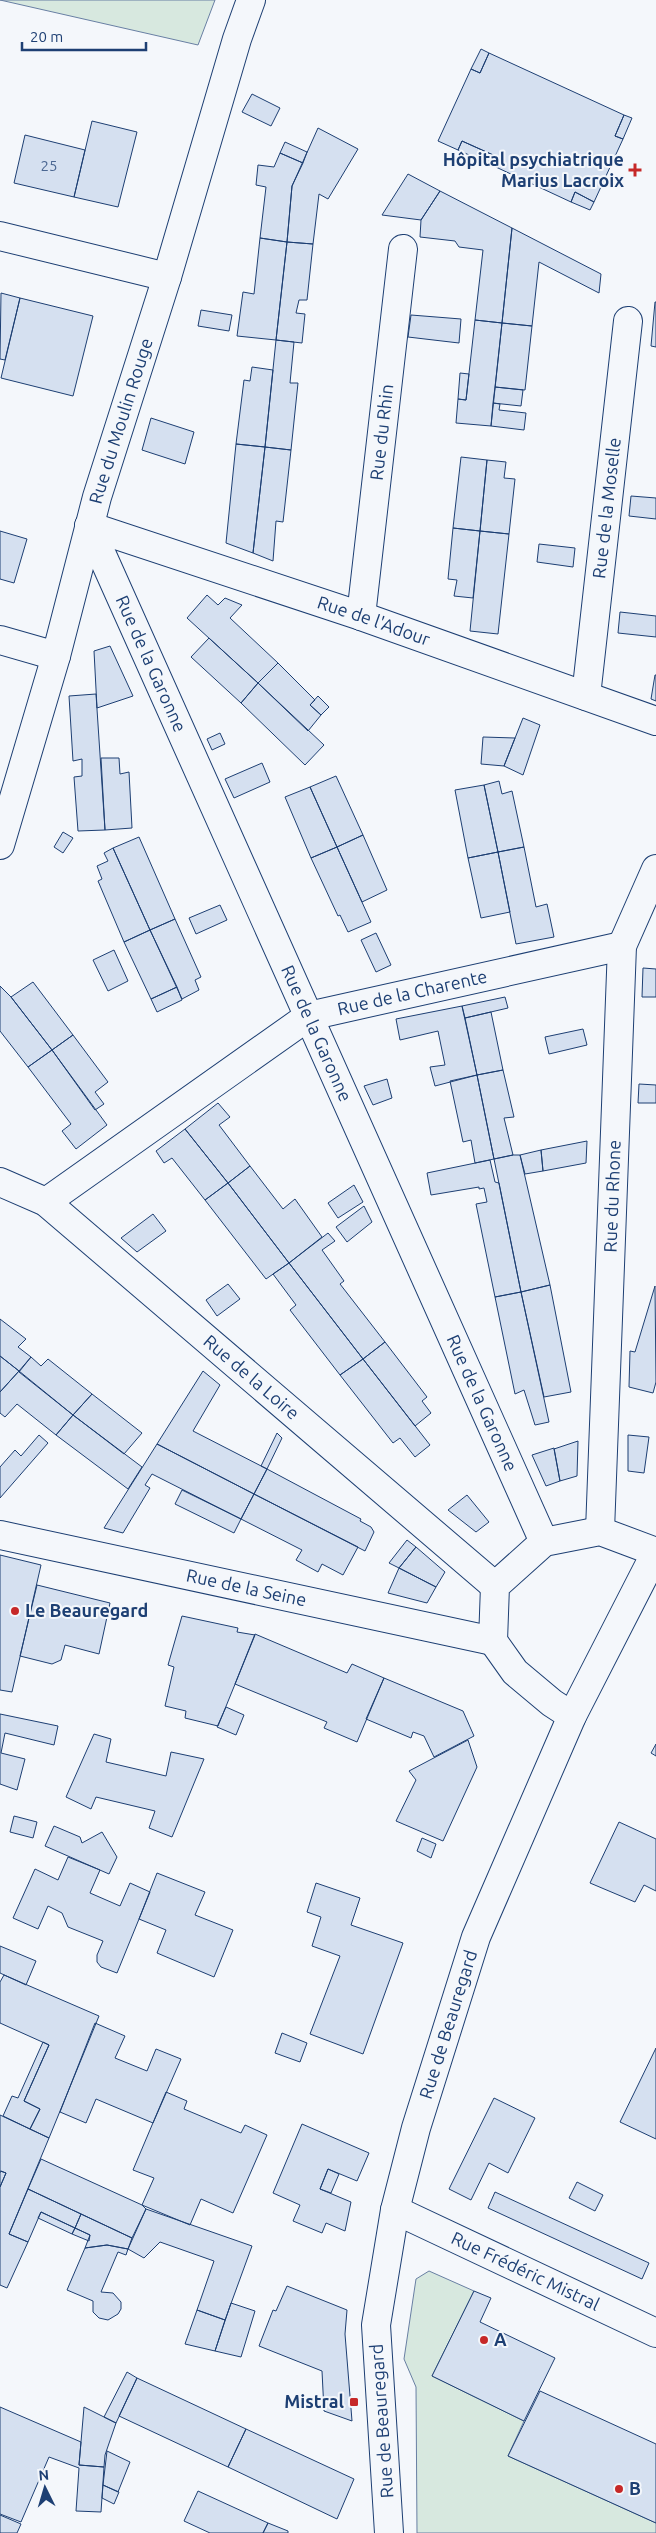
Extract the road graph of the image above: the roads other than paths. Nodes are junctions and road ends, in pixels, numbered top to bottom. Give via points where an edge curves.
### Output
1 (251, 0) edge
2 (0, 236) edge
3 (403, 249) dead end
4 (167, 277) junction
5 (628, 321) dead end
6 (89, 526) junction
7 (361, 616) junction
8 (0, 640) edge
9 (56, 656) junction
10 (586, 696) junction
11 (656, 721) edge
12 (0, 845) edge
13 (656, 869) edge
14 (622, 946) junction
15 (308, 1016) junction
16 (0, 1182) edge
17 (46, 1202) junction
18 (600, 1531) junction
19 (0, 1535) edge
20 (544, 1542) junction
21 (656, 1552) edge
22 (495, 1586) junction
23 (493, 1641) junction
24 (572, 1716) junction
25 (395, 2210) junction
26 (656, 2333) edge
27 (390, 2533) edge

1 - 4 street, Rue du Moulin Rouge
2 - 4 street
3 - 7 street, Rue du Rhin
4 - 6 street, Rue du Moulin Rouge
5 - 10 street, Rue de la Moselle
6 - 7 street, Rue de l'Adour
6 - 9 street, Rue du Moulin Rouge
6 - 15 street, Rue de la Garonne
7 - 10 street, Rue de l'Adour
8 - 9 street
9 - 12 street, Rue du Moulin Rouge
10 - 11 street, Rue de l'Adour
13 - 14 street, Rue du Rhone
14 - 15 street, Rue de la Charente
14 - 18 street, Rue du Rhone
15 - 17 street, Rue de la Charente
15 - 20 street, Rue de la Garonne
16 - 17 street, Rue de la Loire
17 - 22 street, Rue de la Loire
18 - 20 street
18 - 21 street
19 - 23 street, Rue de la Seine
20 - 22 street
21 - 24 street, Rue de Beauregard
22 - 23 street
23 - 24 street via 515,1672
24 - 25 street, Rue de Beauregard via 476,1937 416,2128
25 - 26 street, Rue Frédéric Mistral
25 - 27 street, Rue de Beauregard via 376,2325

